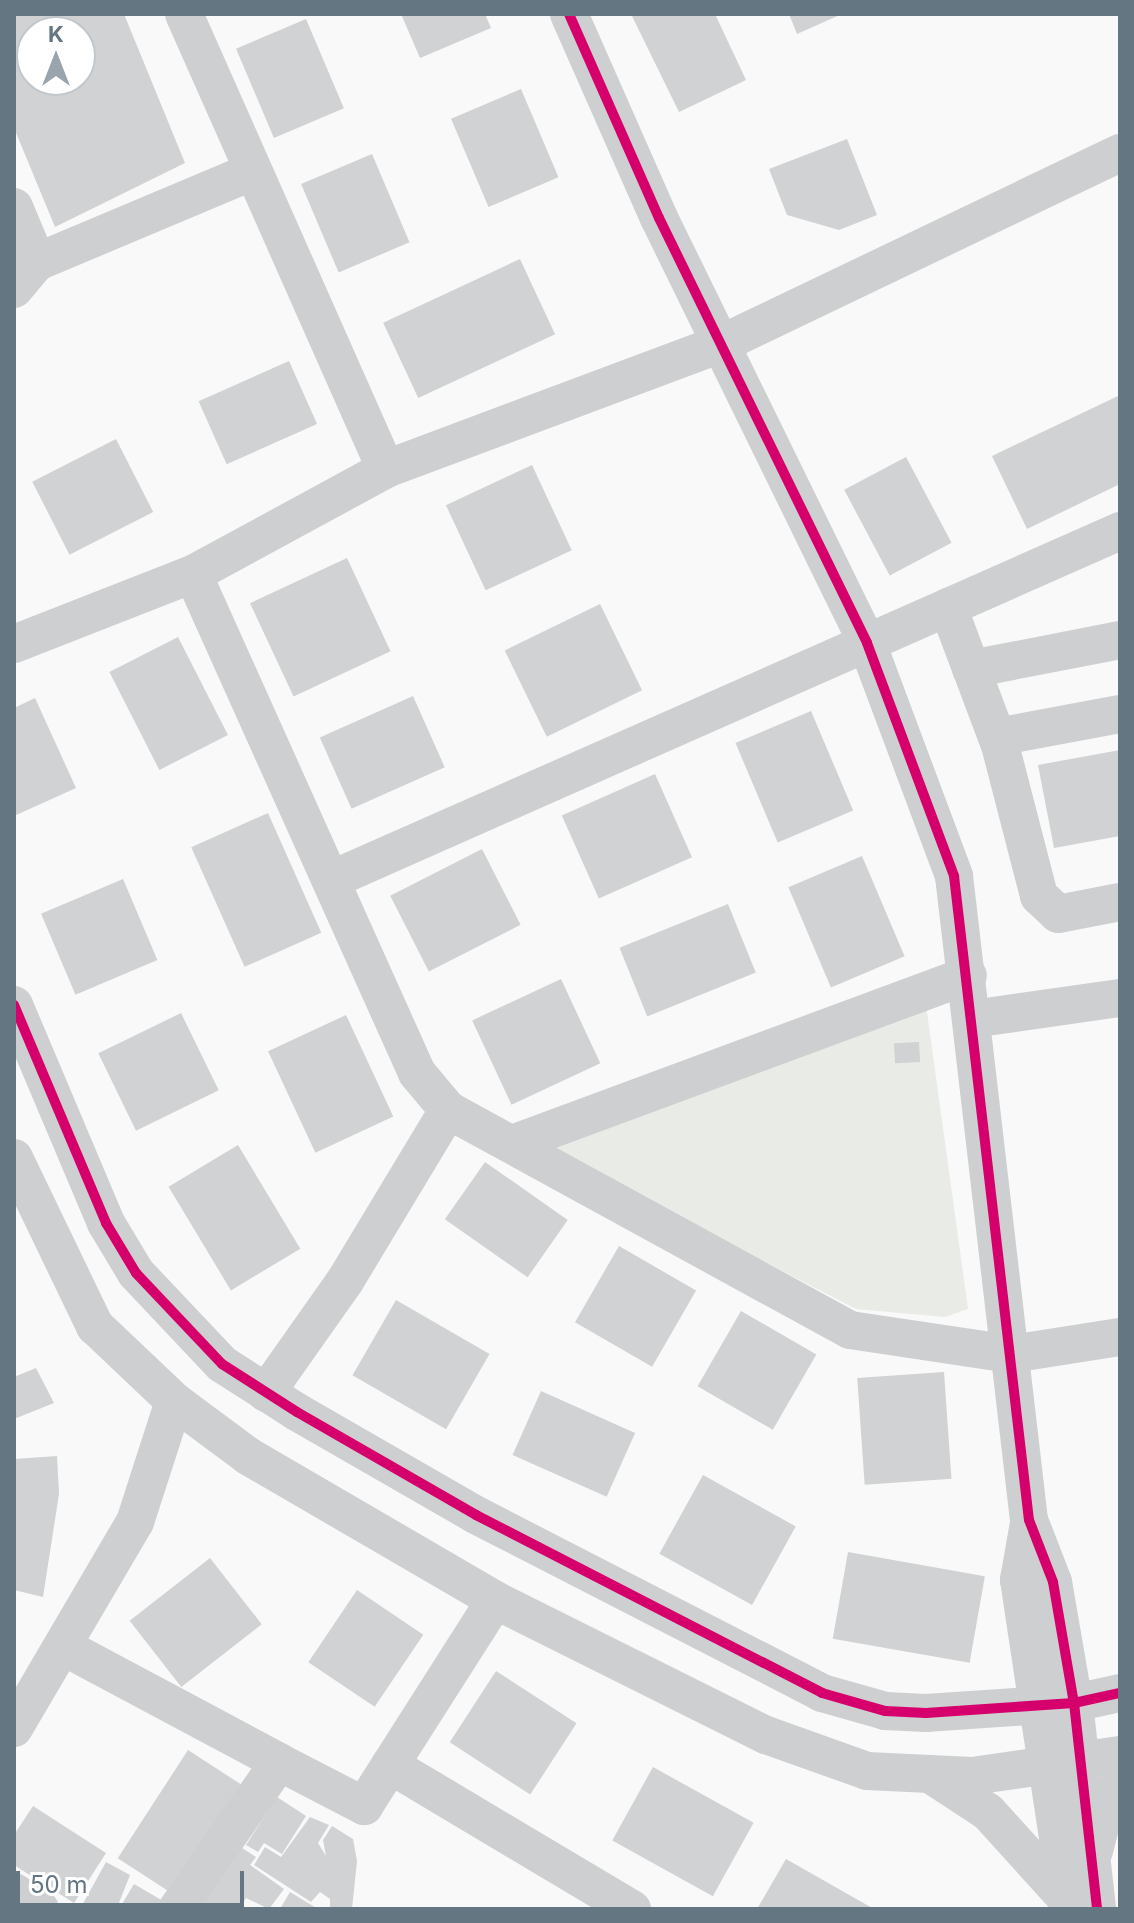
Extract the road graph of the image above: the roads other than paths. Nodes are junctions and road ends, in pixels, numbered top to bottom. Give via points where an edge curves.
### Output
1 (184, 14) edge
2 (569, 14) edge
3 (1120, 153) edge
4 (251, 172) junction
5 (14, 207) edge
6 (26, 276) edge
7 (721, 344) junction
8 (386, 469) junction
9 (1120, 531) edge
10 (193, 574) junction
11 (948, 607) junction
12 (1120, 640) edge
13 (867, 643) junction
14 (14, 644) edge
15 (971, 669) junction
16 (1120, 714) edge
17 (997, 737) junction
18 (333, 879) junction
19 (1120, 902) edge
20 (968, 975) junction
21 (1120, 998) edge
22 (14, 1005) edge
23 (972, 1019) junction
24 (448, 1110) junction
25 (512, 1144) junction
26 (14, 1158) edge
27 (1120, 1337) edge
28 (1011, 1354) junction
29 (266, 1393) junction
30 (174, 1401) junction
31 (495, 1600) junction
32 (64, 1647) junction
33 (1120, 1693) edge
34 (1056, 1704) junction
35 (14, 1728) edge
36 (1120, 1755) edge
37 (279, 1762) junction
38 (390, 1765) junction
39 (1063, 1766) junction
40 (930, 1774) junction
41 (1120, 1783) edge
42 (14, 1892) edge
43 (1080, 1898) edge
44 (40, 1909) edge
45 (177, 1909) edge
46 (632, 1909) edge

1 - 4 street
2 - 7 street
3 - 7 street
4 - 6 street
4 - 8 street
5 - 6 street
7 - 8 street
7 - 13 street
8 - 10 street
9 - 11 street
10 - 14 street
10 - 18 street
11 - 13 street
11 - 15 street
12 - 15 street
13 - 18 street
13 - 20 street via 954,876
15 - 17 street
16 - 17 street
17 - 19 street via 1039,896 1058,914
18 - 24 street via 417,1073
20 - 23 street
20 - 25 street
21 - 23 street
22 - 29 street via 106,1223 136,1273 222,1364
23 - 28 street
24 - 25 street
24 - 29 street via 345,1281
25 - 28 street via 850,1330
26 - 30 street via 95,1326
27 - 28 street
28 - 34 street via 1029,1520 1019,1580
29 - 34 street via 476,1515 822,1693 885,1711 926,1713
30 - 31 street via 248,1456
30 - 32 street via 135,1522
31 - 38 street
31 - 40 street via 766,1735 867,1771
32 - 35 street
32 - 37 street
33 - 34 street
34 - 39 street
36 - 39 street
37 - 38 street via 364,1806
37 - 45 street
38 - 46 street
39 - 40 street
39 - 43 street
40 - 43 street via 988,1812
41 - 43 street via 1103,1814
42 - 44 street

